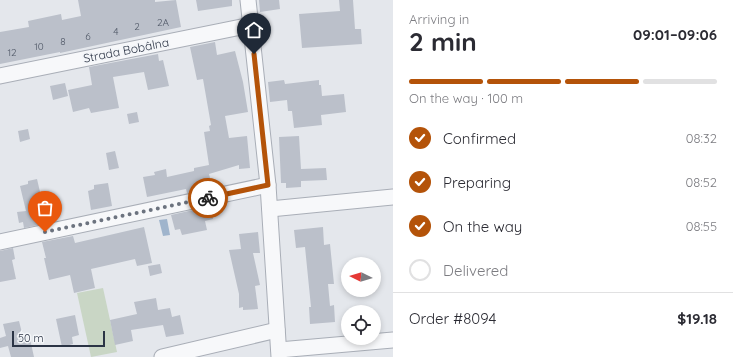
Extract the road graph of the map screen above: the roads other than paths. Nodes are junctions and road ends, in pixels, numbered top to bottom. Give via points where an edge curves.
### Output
1 (248, 0) edge
2 (251, 25) junction
3 (0, 76) edge
4 (268, 185) junction
5 (393, 197) edge
6 (270, 209) junction
7 (0, 242) edge
8 (277, 330) junction
9 (393, 340) edge
10 (279, 354) edge
11 (162, 357) edge

1 - 2 street
2 - 3 street, Strada Bobâlna
2 - 4 street
4 - 6 street
4 - 7 street
5 - 6 street
6 - 8 street
8 - 10 street
8 - 11 street
9 - 10 street

